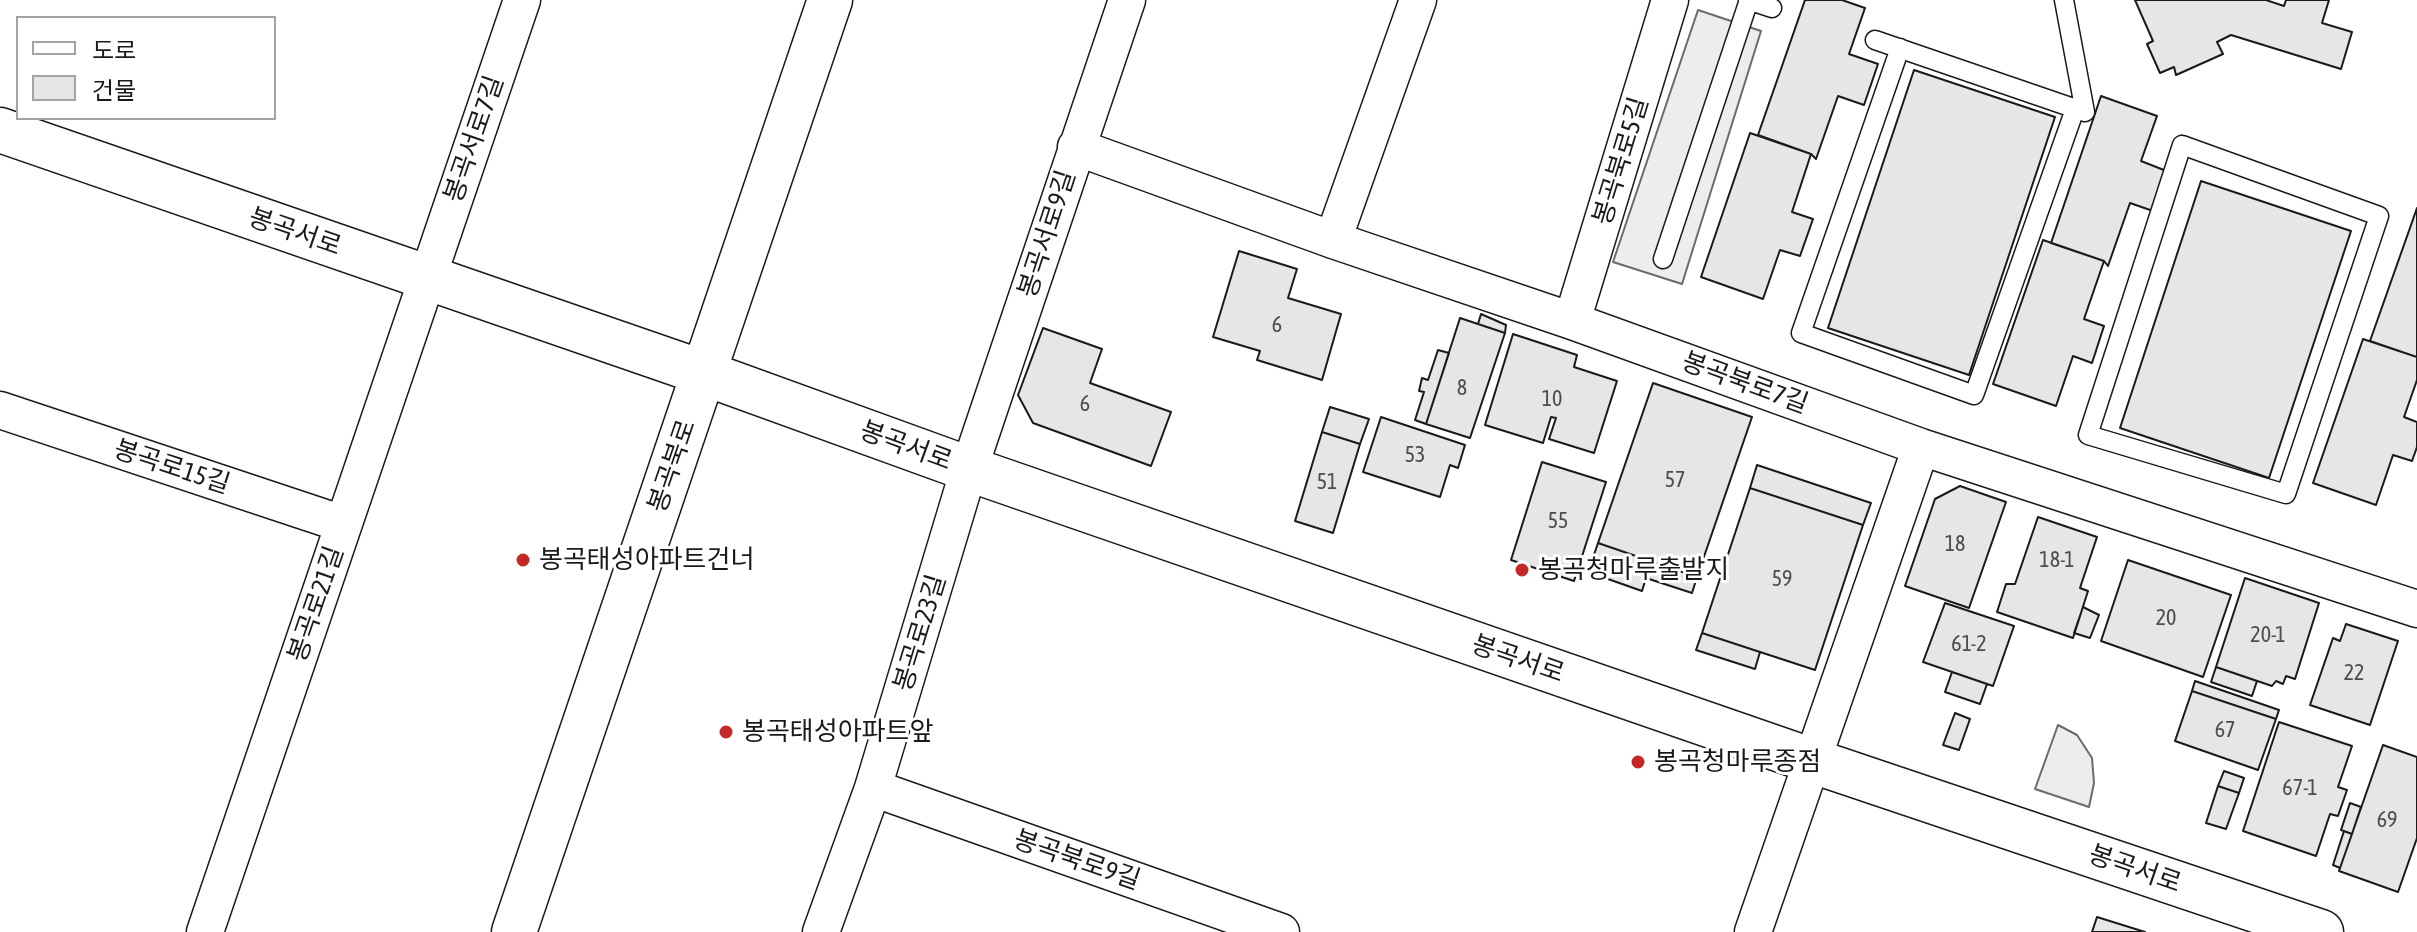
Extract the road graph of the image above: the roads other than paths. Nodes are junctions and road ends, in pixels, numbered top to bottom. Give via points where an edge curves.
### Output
1 (522, 0) edge
2 (830, 0) edge
3 (1127, 0) edge
4 (1418, 0) edge
5 (1670, 0) edge
6 (1748, 0) edge
7 (2064, 0) edge
8 (1772, 8) dead end
9 (1875, 40) dead end
10 (1900, 48) junction
11 (2075, 109) junction
12 (0, 130) edge
13 (2182, 145) joint
14 (1076, 147) junction
15 (1333, 240) junction
16 (1663, 259) dead end
17 (427, 277) junction
18 (1572, 321) junction
19 (704, 373) junction
20 (0, 410) edge
21 (1921, 447) junction
22 (969, 469) junction
23 (343, 524) junction
24 (2417, 609) edge
25 (1813, 761) junction
26 (873, 788) junction
27 (205, 932) edge
28 (514, 932) edge
29 (821, 932) edge
30 (1281, 932) edge
31 (1753, 932) edge
32 (2321, 932) edge

1 - 17 street, 봉곡서로7길
2 - 19 street, 봉곡북로
3 - 14 street, 봉곡서로9길
4 - 15 street
5 - 18 street, 봉곡북로5길
6 - 8 lane
6 - 16 lane
7 - 11 lane via 2085,112
9 - 10 lane
10 - 11 lane
10 - 11 lane via 1801,333 1974,395
12 - 17 street, 봉곡서로
13 - 13 lane via 2379,216 2286,494 2088,435
14 - 15 street, 봉곡북로7길
14 - 22 street, 봉곡서로9길
15 - 18 street, 봉곡북로7길
17 - 19 street, 봉곡서로
17 - 23 street, 봉곡로21길
18 - 21 street, 봉곡북로7길
19 - 22 street, 봉곡서로
19 - 28 street, 봉곡북로
20 - 23 street, 봉곡로15길
21 - 24 street, 봉곡북로7길
21 - 25 street
22 - 25 street, 봉곡서로
22 - 26 street, 봉곡로23길
23 - 27 street, 봉곡로21길
25 - 31 street
25 - 32 street, 봉곡서로
26 - 29 street, 봉곡로23길
26 - 30 street, 봉곡북로9길

